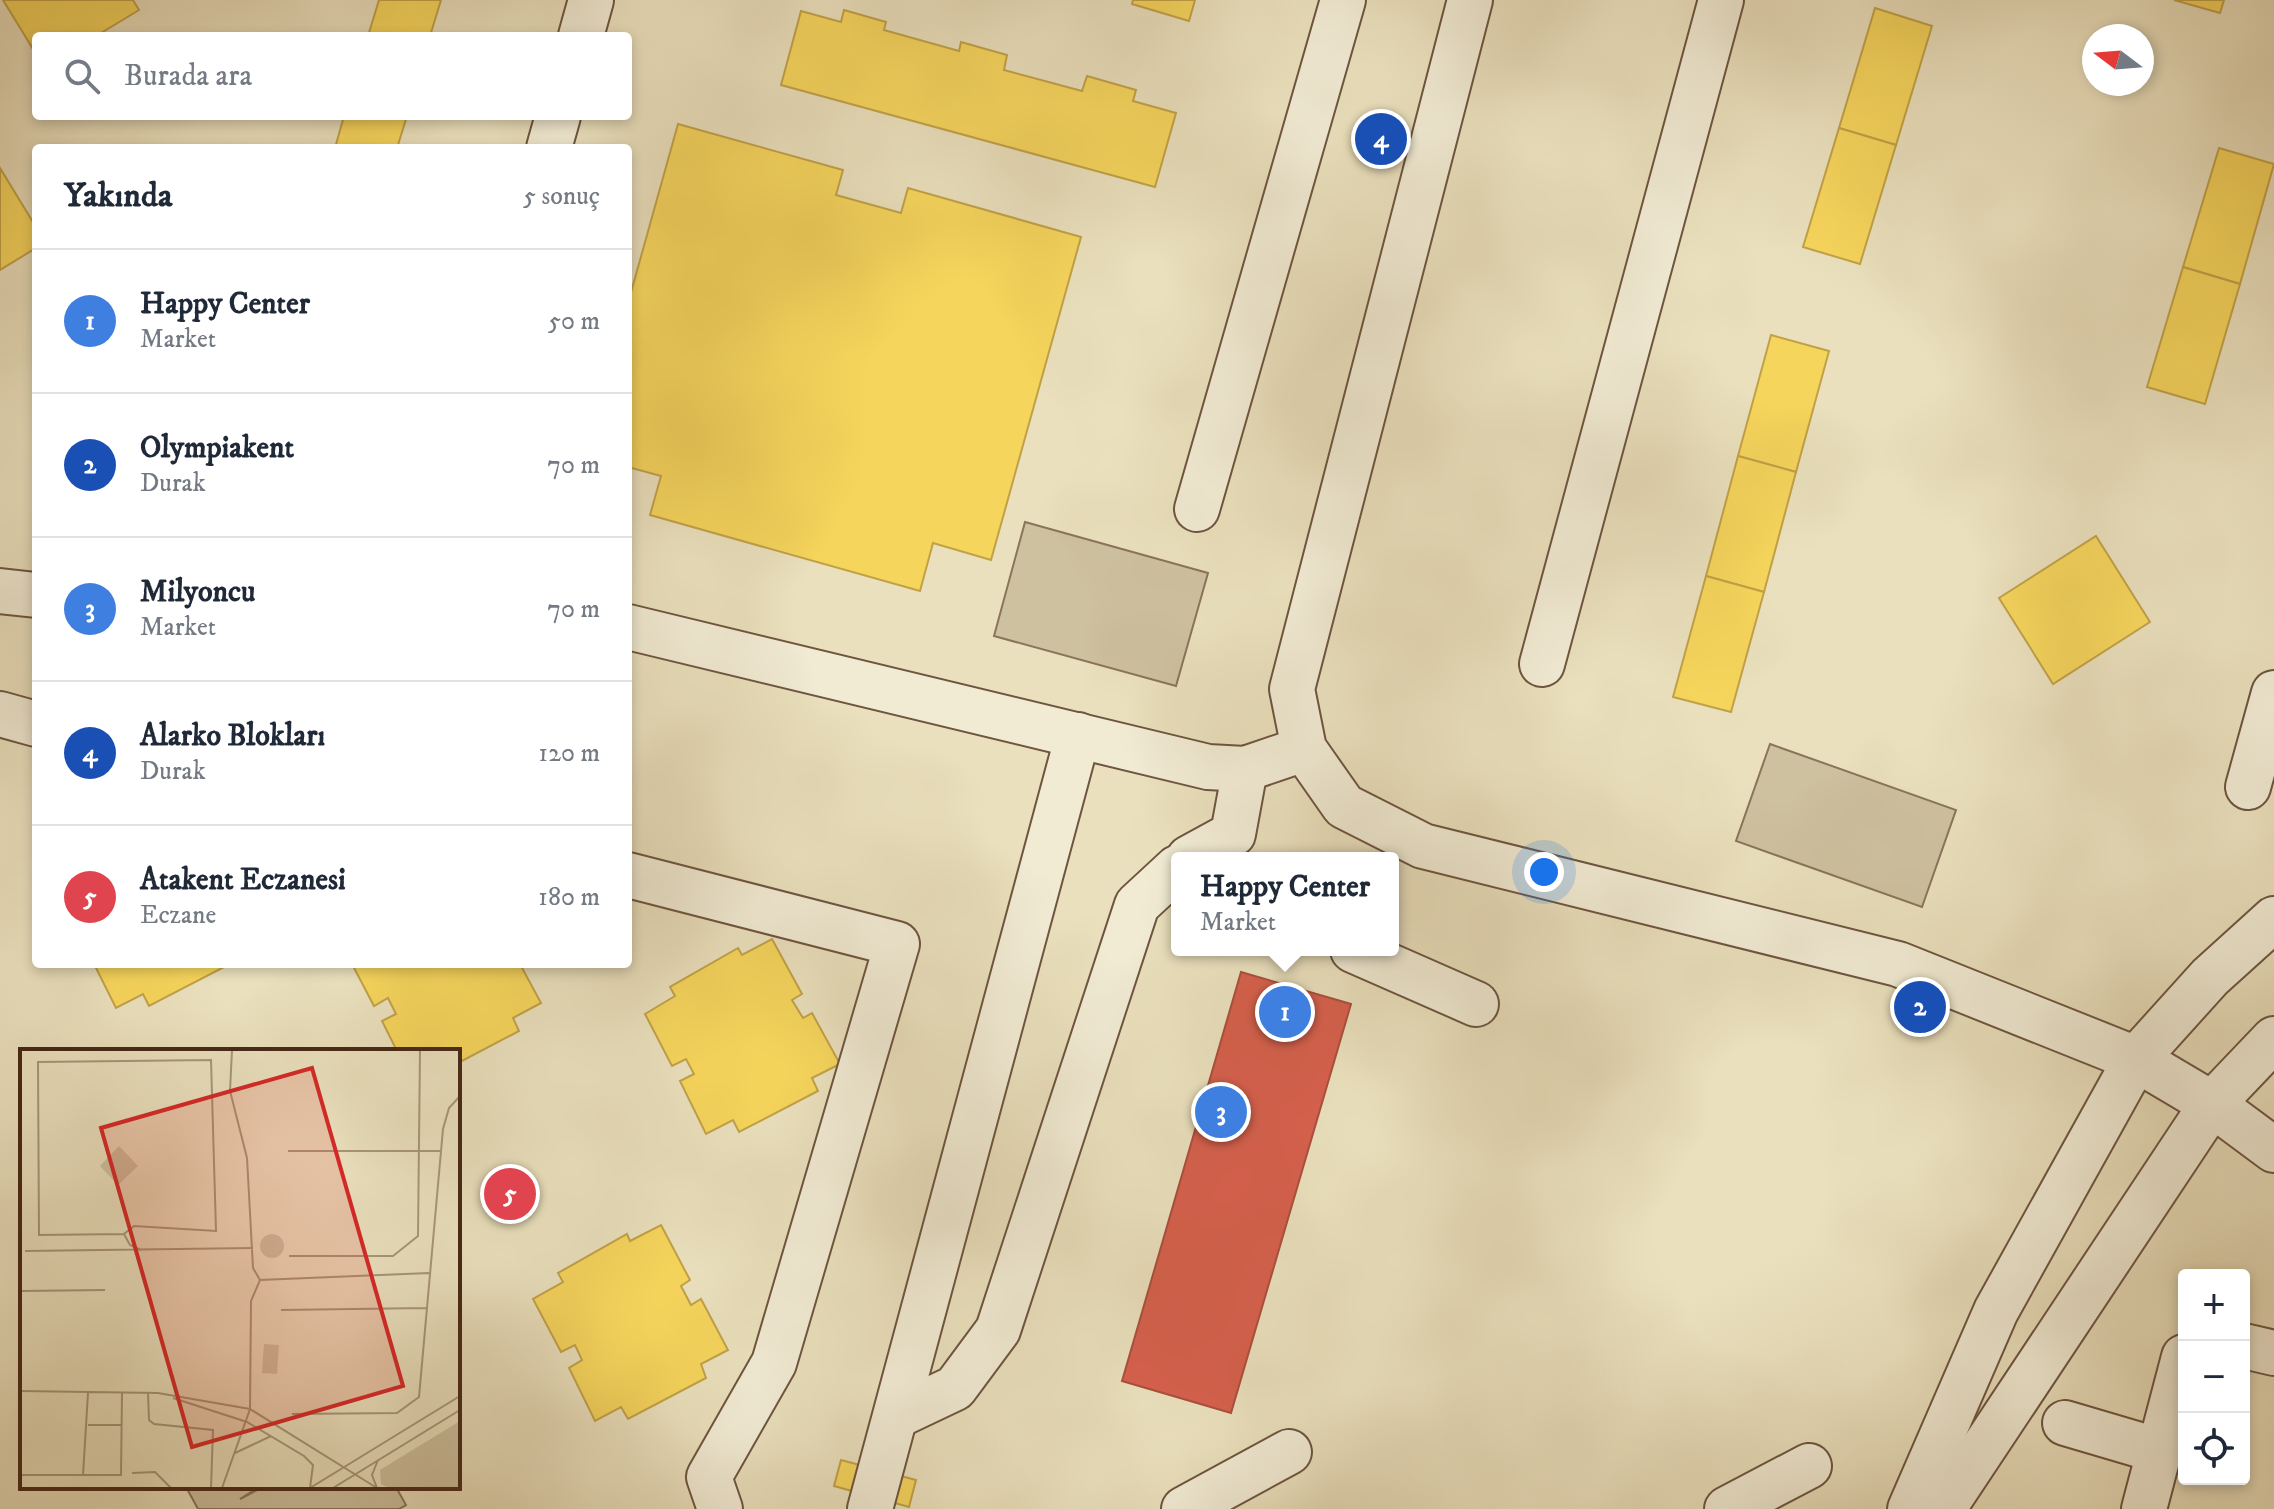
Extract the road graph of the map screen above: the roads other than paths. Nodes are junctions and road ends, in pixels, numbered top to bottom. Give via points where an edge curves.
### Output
1 (591, 0) edge
2 (1343, 0) edge
3 (1470, 0) edge
4 (1721, 0) edge
5 (582, 32) edge
6 (557, 120) edge
7 (550, 144) edge
8 (1197, 509) dead end
9 (0, 591) edge
10 (32, 595) edge
11 (632, 628) edge
12 (1542, 664) dead end
13 (2274, 693) edge
14 (0, 714) edge
15 (32, 723) edge
16 (1078, 735) junction
17 (1304, 749) junction
18 (1245, 769) junction
19 (2248, 787) dead end
20 (1200, 852) edge
21 (1171, 874) edge
22 (632, 876) edge
23 (2274, 919) edge
24 (1367, 956) edge
25 (1476, 1004) dead end
26 (2274, 1039) edge
27 (2136, 1059) junction
28 (2212, 1104) junction
29 (2274, 1150) edge
30 (2250, 1347) edge
31 (2274, 1353) edge
32 (2178, 1380) edge
33 (896, 1416) junction
34 (2065, 1423) dead end
35 (2160, 1451) junction
36 (1289, 1452) dead end
37 (1809, 1466) dead end
38 (875, 1492) edge
39 (720, 1509) edge
40 (851, 1509) edge
41 (1184, 1509) edge
42 (1727, 1509) edge
43 (1910, 1509) edge
44 (1943, 1509) edge
45 (2144, 1509) edge

1 - 5 street
2 - 8 street
3 - 17 street via 1292,689
4 - 12 street
6 - 7 street
9 - 10 street
11 - 16 street
13 - 19 street
14 - 15 street
16 - 18 street via 1208,767
16 - 33 street
17 - 18 street
17 - 27 street via 1344,806 1423,846 1898,964
18 - 20 street via 1233,834
21 - 33 street via 1137,905 998,1330 955,1388
22 - 39 street via 897,944 774,1363 709,1477
23 - 27 street via 2210,977
24 - 25 street
26 - 28 street
27 - 28 street
27 - 43 street via 1996,1311
28 - 29 street
28 - 44 street
30 - 31 street
32 - 35 street
33 - 38 street
34 - 35 street
35 - 45 street
36 - 41 street
37 - 42 street
38 - 40 street

